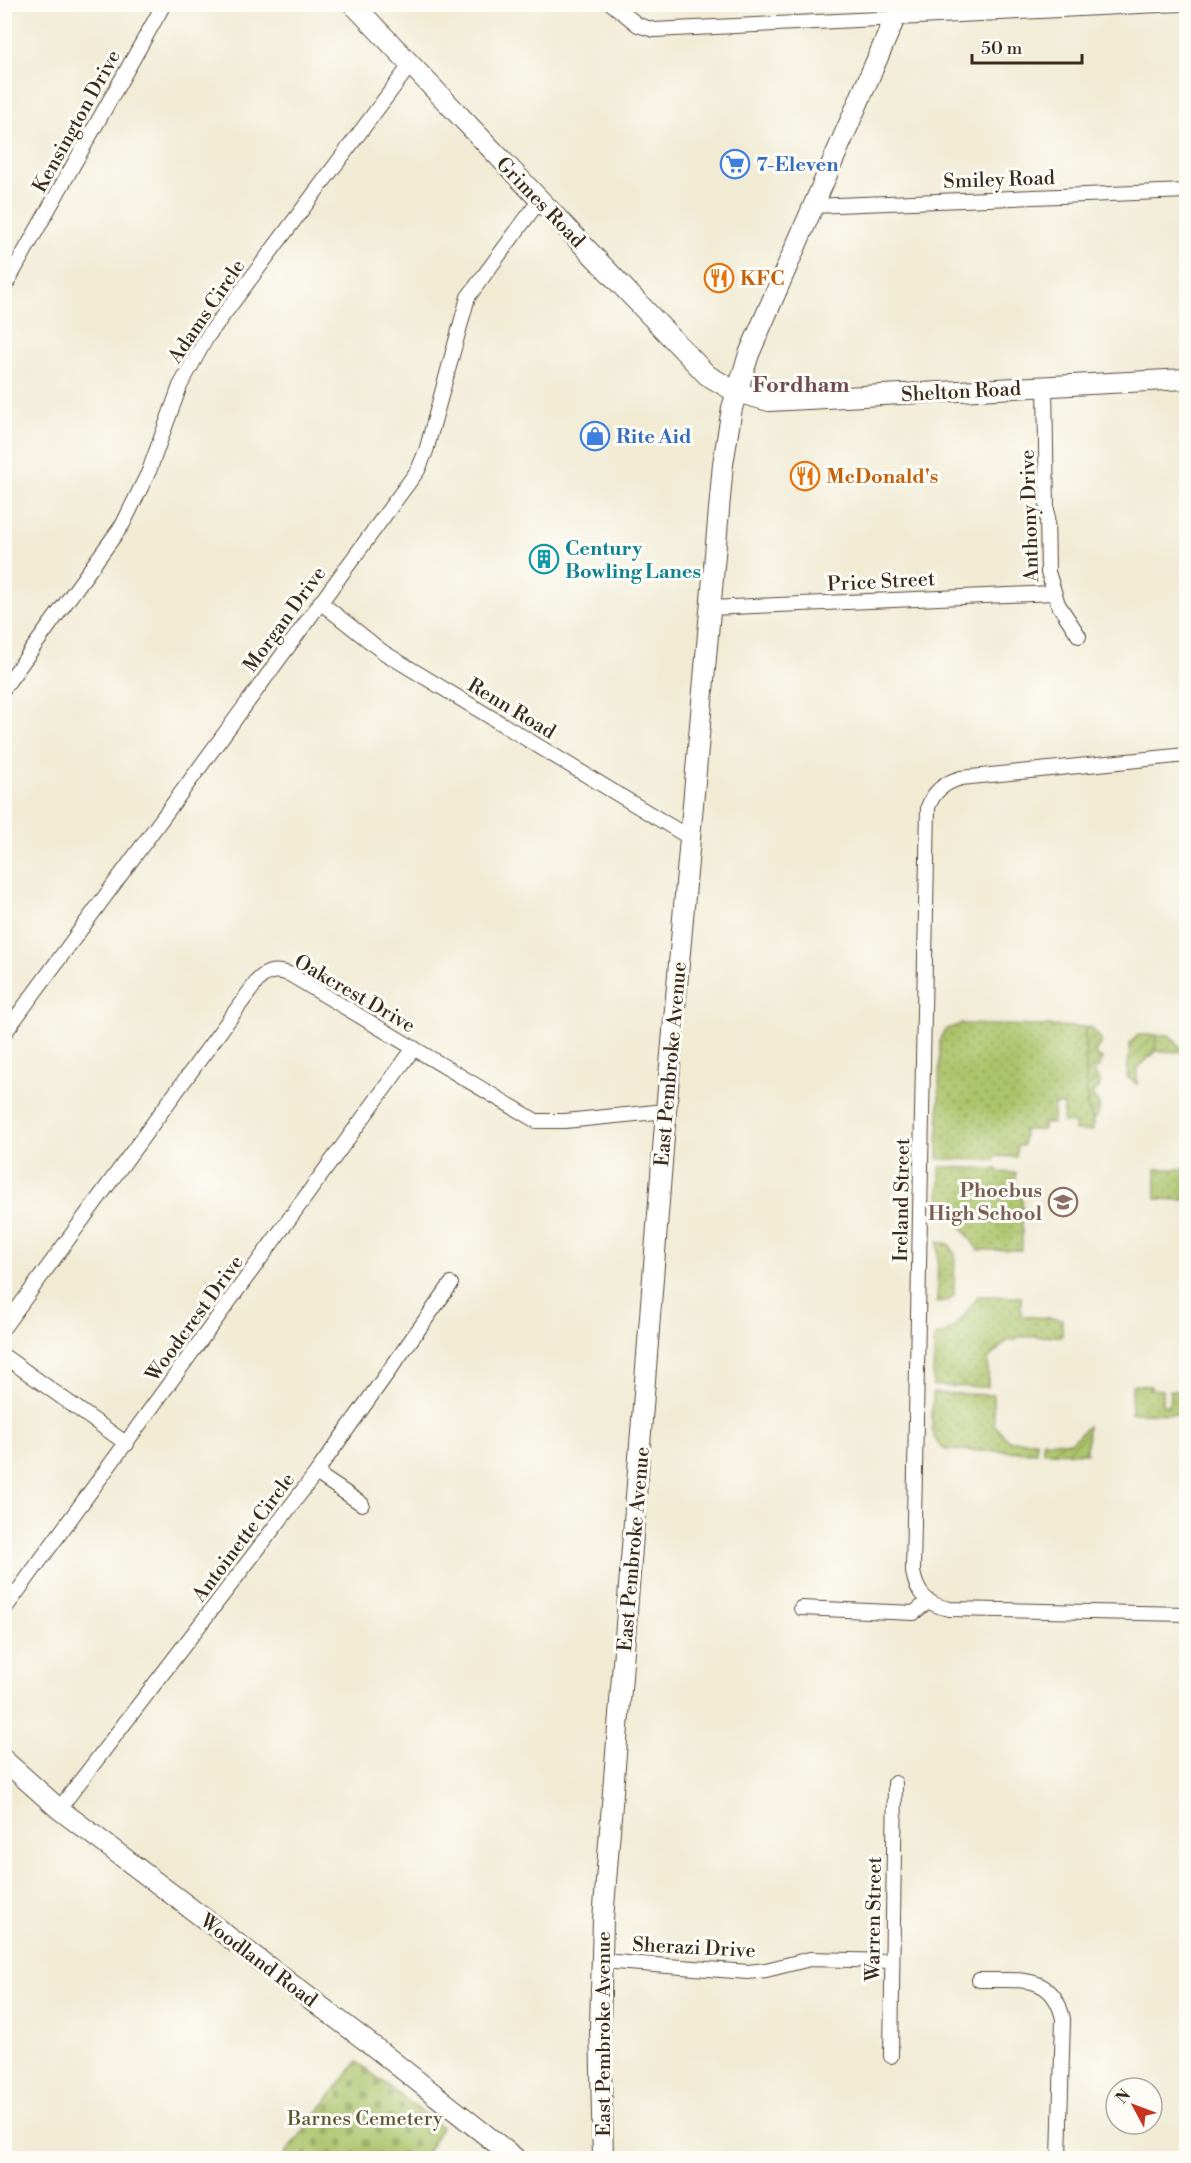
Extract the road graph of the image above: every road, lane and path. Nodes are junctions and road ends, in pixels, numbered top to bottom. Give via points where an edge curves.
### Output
1 (164, 4) edge
2 (353, 4) edge
3 (612, 4) edge
4 (1180, 4) edge
5 (897, 12) edge
6 (411, 64) junction
7 (1186, 191) edge
8 (539, 201) junction
9 (812, 206) junction
10 (4, 288) edge
11 (1186, 379) edge
12 (1045, 386) junction
13 (736, 392) junction
14 (1053, 593) junction
15 (320, 603) junction
16 (710, 608) junction
17 (1079, 636) dead end
18 (4, 688) edge
19 (1186, 755) edge
20 (690, 838) junction
21 (4, 1034) edge
22 (414, 1048) junction
23 (666, 1111) junction
24 (452, 1284) dead end
25 (4, 1327) edge
26 (4, 1356) edge
27 (127, 1444) junction
28 (316, 1473) junction
29 (362, 1504) dead end
30 (927, 1602) junction
31 (801, 1608) dead end
32 (4, 1610) edge
33 (1186, 1614) edge
34 (4, 1760) edge
35 (895, 1783) dead end
36 (59, 1809) junction
37 (601, 1961) junction
38 (892, 1961) junction
39 (979, 1980) dead end
40 (891, 2056) dead end
41 (515, 2158) edge
42 (603, 2158) edge
43 (1059, 2158) edge

1 - 10 street, Kensington Drive
2 - 6 main road, Grimes Road
3 - 5 street via 638,24 654,30
4 - 5 street
5 - 9 main road, East Pembroke Avenue
6 - 8 main road, Grimes Road
6 - 18 street, Adams Circle via 207,337 180,386 149,471 123,524
7 - 9 street, Smiley Road
8 - 13 main road, Grimes Road via 707,375
8 - 15 street, Morgan Drive via 468,297 418,470
9 - 13 main road, East Pembroke Avenue
11 - 12 main road, Shelton Road
12 - 13 main road, Shelton Road via 769,401
12 - 14 street, Anthony Drive via 1048,573
13 - 16 main road, East Pembroke Avenue via 723,464
14 - 16 street, Price Street
14 - 17 street, Anthony Drive
15 - 20 street, Renn Road via 383,652
15 - 21 street, Morgan Drive
16 - 20 main road, East Pembroke Avenue
19 - 30 street, Ireland Street via 961,778 940,788 928,807 913,1572 915,1584
20 - 23 main road, East Pembroke Avenue
22 - 23 street, Oakcrest Drive via 536,1121
22 - 25 street, Oakcrest Drive via 289,974 274,971 264,975
22 - 27 street, Woodcrest Drive
23 - 37 main road, East Pembroke Avenue
24 - 28 street, Antoinette Circle
26 - 27 street
27 - 32 street, Woodcrest Drive
28 - 29 street
28 - 36 street, Antoinette Circle
30 - 31 street via 914,1613
30 - 33 street via 950,1610
34 - 36 main road, Woodland Road
35 - 38 street, Warren Street
36 - 41 main road, Woodland Road
37 - 38 street, Sherazi Drive via 748,1972 810,1959
37 - 42 main road, East Pembroke Avenue
38 - 40 street, Warren Street
39 - 43 street via 1041,1985 1060,2005 1063,2019

